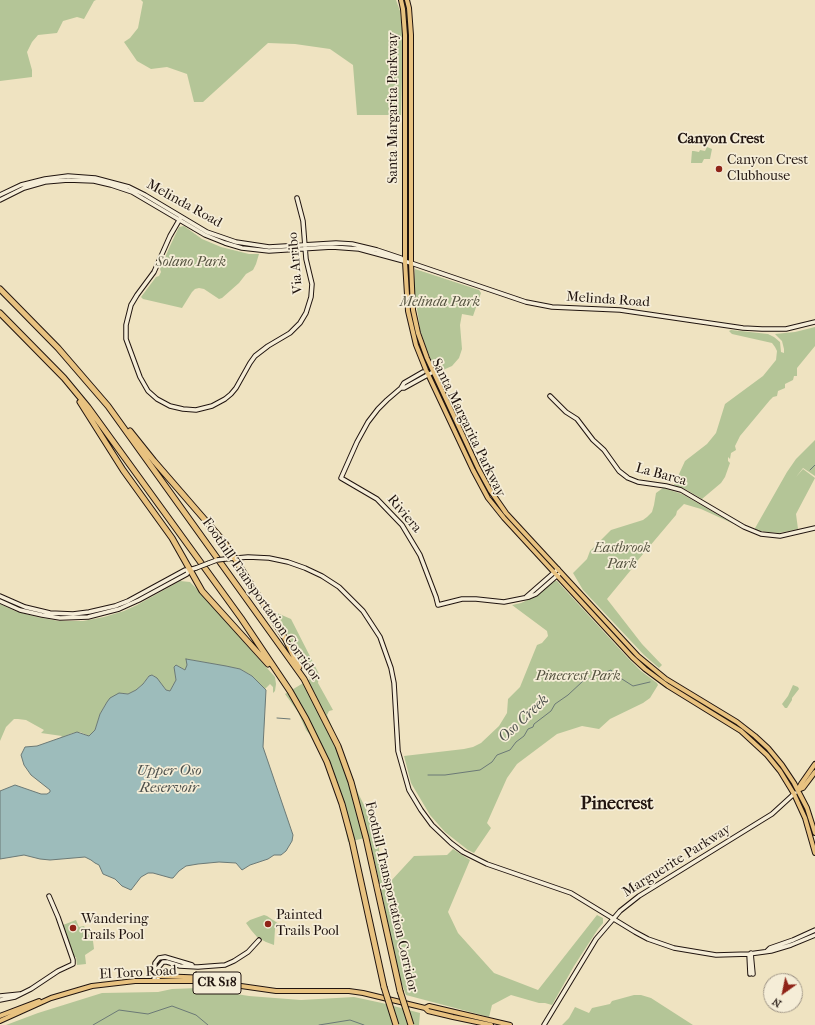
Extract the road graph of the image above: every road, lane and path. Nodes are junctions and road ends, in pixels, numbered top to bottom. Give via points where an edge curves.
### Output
1 (401, 0) edge
2 (407, 0) edge
3 (0, 195) edge
4 (297, 198) dead end
5 (0, 200) edge
6 (180, 218) junction
7 (305, 246) junction
8 (405, 262) junction
9 (411, 263) junction
10 (0, 290) edge
11 (0, 313) edge
12 (815, 322) edge
13 (432, 370) junction
14 (425, 372) junction
15 (64, 378) junction
16 (550, 396) dead end
17 (108, 406) junction
18 (815, 528) edge
19 (236, 558) junction
20 (189, 570) junction
21 (559, 571) junction
22 (555, 575) junction
23 (0, 596) edge
24 (0, 601) edge
25 (281, 678) junction
26 (304, 679) junction
27 (815, 764) edge
28 (815, 772) edge
29 (798, 790) junction
30 (794, 794) junction
31 (815, 833) edge
32 (815, 853) edge
33 (49, 896) dead end
34 (613, 919) junction
35 (815, 930) edge
36 (815, 934) edge
37 (258, 940) dead end
38 (766, 951) junction
39 (750, 954) junction
40 (751, 974) dead end
41 (157, 980) junction
42 (21, 994) junction
43 (0, 996) edge
44 (51, 998) junction
45 (0, 1000) edge
46 (425, 1008) junction
47 (0, 1016) edge
48 (0, 1021) edge
49 (396, 1025) edge
50 (411, 1025) edge
51 (491, 1025) edge
52 (510, 1025) edge
53 (544, 1025) edge

1 - 8 main road, Santa Margarita Parkway via 405,35
2 - 9 main road, Santa Margarita Parkway via 411,35
3 - 6 main road, Melinda Road via 21,185 45,179 89,177 129,187
4 - 7 main road, Via Arribo via 303,221
5 - 6 main road, Melinda Road via 24,188 46,182 94,181 126,190
6 - 7 main road, Melinda Road via 207,232 236,242 269,247
6 - 7 main road, Via Arribo via 154,272 131,305 127,318 126,339 140,377 148,391 170,406 189,410 204,409 226,399 236,388 255,356 290,333 300,323 310,305 312,290
7 - 8 main road, Melinda Road via 352,248
8 - 9 main road, Melinda Road
8 - 14 main road, Santa Margarita Parkway via 409,318
9 - 12 main road, Melinda Road via 541,305 620,310 744,328 786,329
9 - 13 main road, Santa Margarita Parkway via 414,316
10 - 17 highway, Foothill Transportation Corridor via 58,348
11 - 15 highway, Foothill Transportation Corridor
13 - 14 main road
13 - 21 main road, Santa Margarita Parkway via 490,490 510,517
14 - 22 main road, Santa Margarita Parkway via 488,498
14 - 22 main road, Riviera via 386,400 368,422 341,478 377,499 402,525 420,555 438,605 462,599 504,602 529,597
15 - 20 highway via 123,470 172,538
15 - 25 highway, Foothill Transportation Corridor via 88,407 241,618
16 - 18 main road, La Barca via 577,419 619,471 628,478 680,490 761,534 780,536
17 - 19 highway via 226,543
17 - 26 highway, Foothill Transportation Corridor
19 - 20 main road, bridge
19 - 26 highway via 286,640
19 - 34 main road via 274,559 311,570 343,590 367,616 383,645 393,676 398,752 409,790 420,810 440,834 476,859 571,893
20 - 23 main road via 120,604 89,612 50,613 25,607
20 - 24 main road via 187,574 139,600 118,609 90,616 48,616 20,610
20 - 25 highway via 202,591
21 - 22 main road
21 - 29 main road, Santa Margarita Parkway via 650,666 759,739 782,765
22 - 30 main road, Santa Margarita Parkway via 645,670 759,746 780,771
25 - 49 highway, Foothill Transportation Corridor, bridge via 315,736 342,804 384,987
26 - 50 highway, Foothill Transportation Corridor, bridge via 343,759 356,798 400,991
27 - 29 main road, Marguerite Parkway
28 - 29 main road, Marguerite Parkway via 803,788
29 - 30 main road, Marguerite Parkway
29 - 31 main road, Santa Margarita Parkway
30 - 32 main road, Santa Margarita Parkway via 805,818
30 - 34 main road, Marguerite Parkway via 772,814 639,896
33 - 42 main road via 73,964
34 - 39 main road via 648,939 674,948 716,955
34 - 53 main road, Marguerite Parkway via 589,950
35 - 38 main road
36 - 38 main road via 791,945
37 - 41 main road via 248,952 225,965 203,967 165,957 159,958 155,963
38 - 39 main road
39 - 40 main road
41 - 44 main road, El Toro Road via 92,986
41 - 46 main road, El Toro Road / CR S18 via 209,978 222,980 228,984 276,991 349,991
42 - 43 main road
42 - 45 main road
44 - 47 main road
44 - 48 main road, El Toro Road
46 - 51 main road, CR S18 via 428,1011
46 - 52 main road, CR S18 via 429,1006

